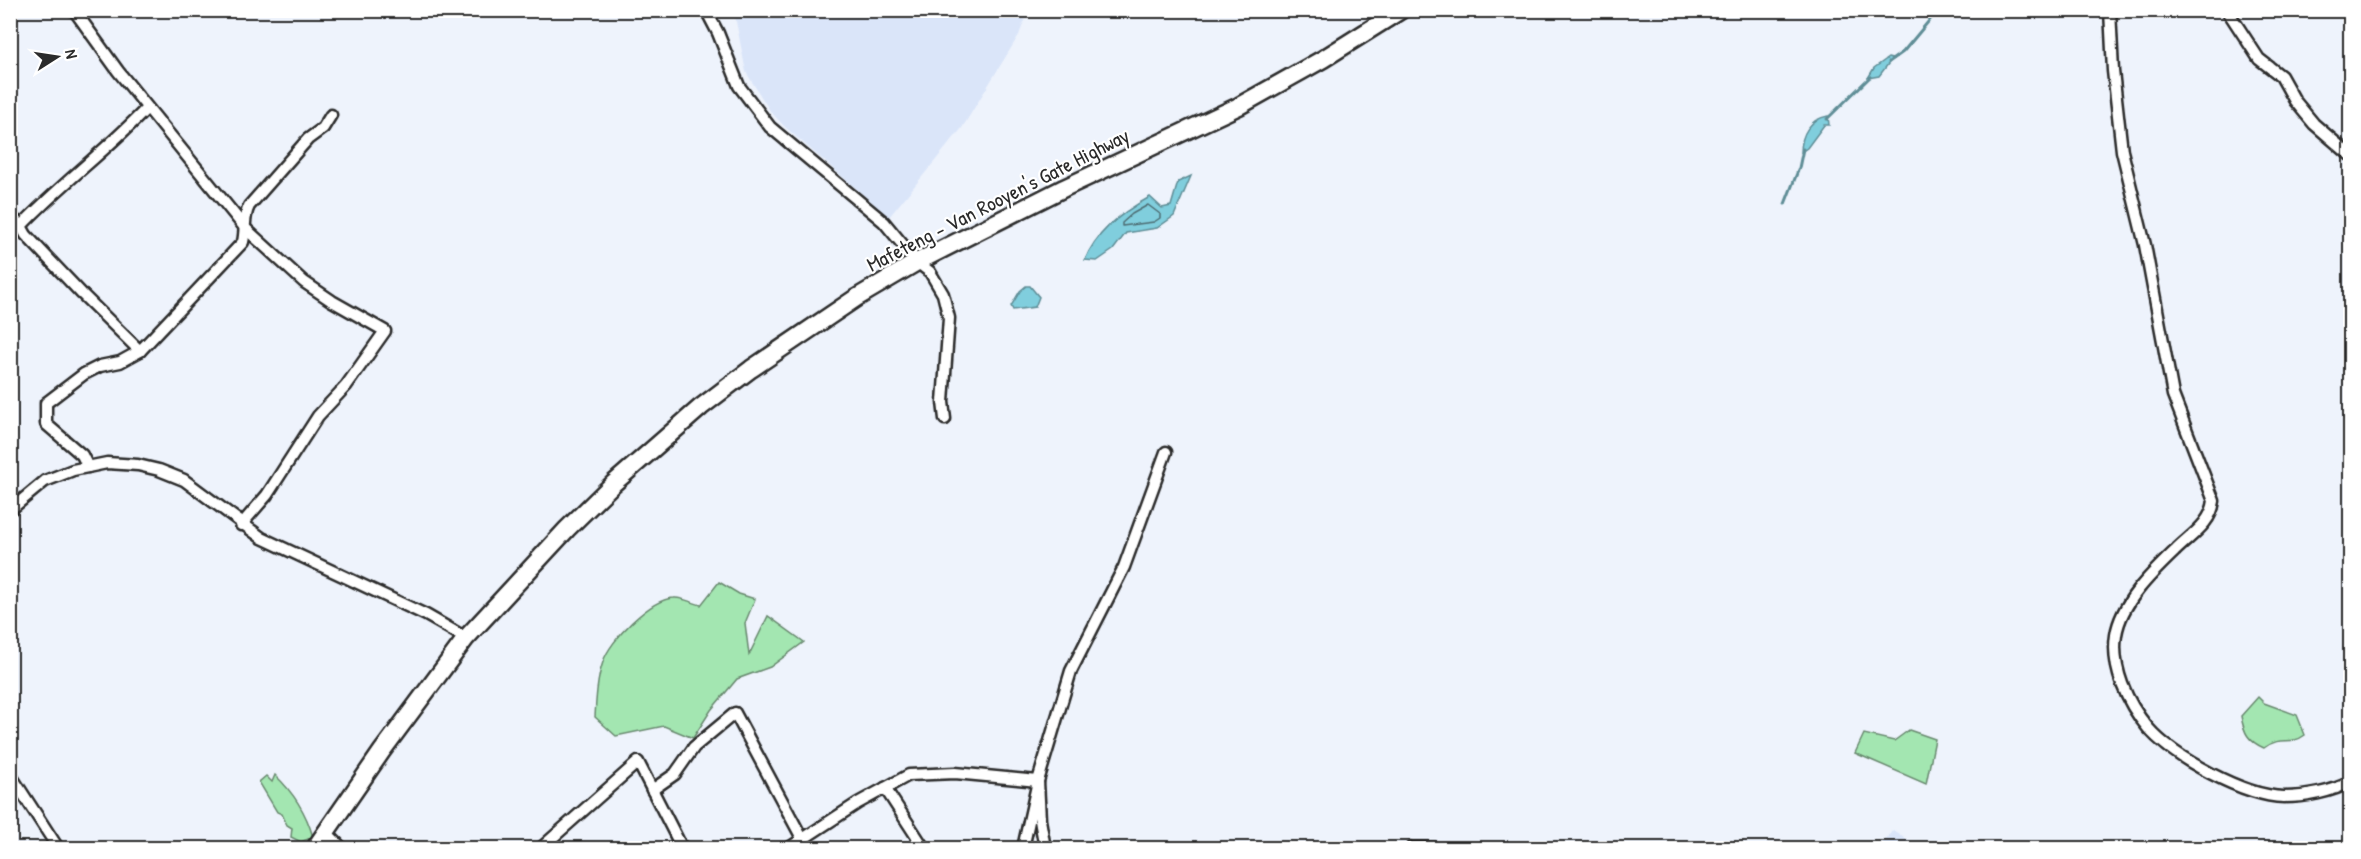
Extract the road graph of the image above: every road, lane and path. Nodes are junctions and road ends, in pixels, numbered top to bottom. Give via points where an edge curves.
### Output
1 (74, 10) edge
2 (706, 10) edge
3 (1401, 10) edge
4 (2110, 10) edge
5 (2227, 10) edge
6 (147, 108) junction
7 (331, 116) dead end
8 (2350, 155) edge
9 (10, 215) edge
10 (21, 226) junction
11 (246, 229) junction
12 (917, 262) junction
13 (140, 351) junction
14 (945, 419) dead end
15 (1166, 452) dead end
16 (88, 467) junction
17 (10, 510) edge
18 (241, 525) junction
19 (466, 638) junction
20 (10, 774) edge
21 (1038, 781) junction
22 (2350, 782) edge
23 (885, 788) junction
24 (652, 790) junction
25 (326, 832) junction
26 (803, 840) junction
27 (1435, 848) edge
28 (58, 849) edge
29 (315, 849) edge
30 (342, 849) edge
31 (541, 849) edge
32 (682, 849) edge
33 (789, 849) edge
34 (924, 849) edge
35 (1023, 849) edge
36 (1046, 849) edge
37 (1412, 849) edge

1 - 6 street
2 - 12 street via 739,86 770,128 884,222
3 - 12 main road, Mafeteng - Van Rooyen's Gate Highway via 1239,106
4 - 22 street via 2122,151 2145,245 2173,395 2214,501 2203,525 2148,579 2124,613 2116,637 2120,680 2148,728 2189,760 2231,785 2285,797
5 - 8 street via 2259,59 2281,76 2314,124
6 - 10 street
6 - 11 street
7 - 11 street via 249,206 244,217
9 - 10 street
10 - 13 street via 26,236
11 - 13 street via 243,242
11 - 18 street via 304,282 385,331 346,386 318,416 267,495
12 - 14 street via 930,272 943,294 949,318
12 - 19 main road, Mafeteng - Van Rooyen's Gate Highway via 751,369 657,444 567,529
13 - 16 street via 84,374 46,403 46,424 82,454
15 - 21 street via 1124,567 1071,671
16 - 17 street via 45,481
16 - 18 street via 107,463 159,470 184,480
18 - 19 street
19 - 25 main road, Mafeteng - Van Rooyen's Gate Highway
20 - 28 street
21 - 23 street via 955,773 909,776
21 - 35 street
21 - 36 street
23 - 26 street
23 - 34 street
24 - 26 street via 675,774 694,747 735,713
24 - 31 street via 638,762
24 - 32 street
25 - 29 main road, Mafeteng - Van Rooyen's Gate Highway
25 - 30 street
26 - 33 street
27 - 37 street

